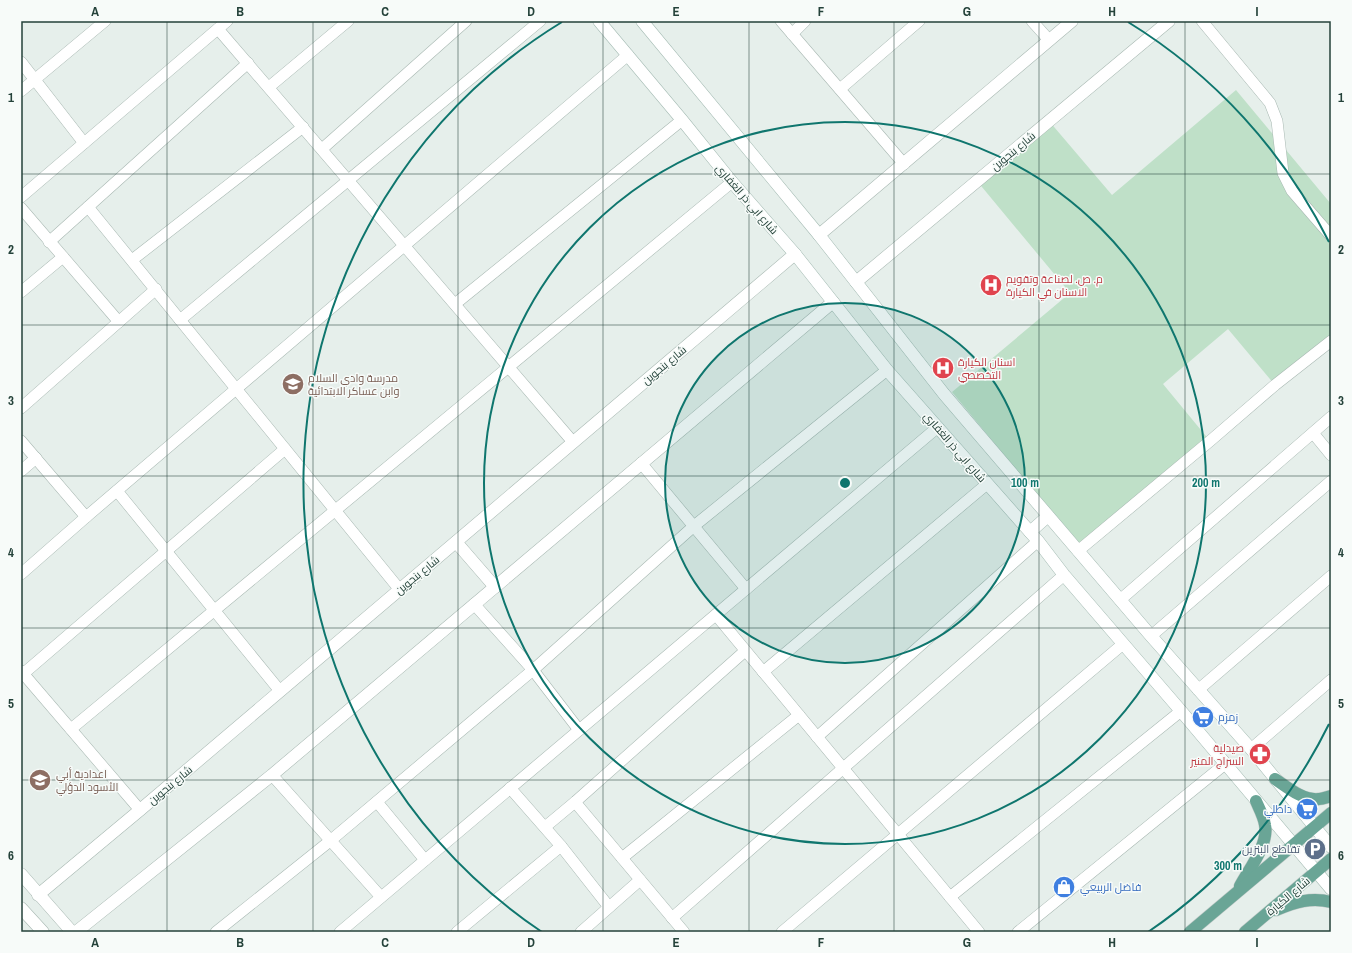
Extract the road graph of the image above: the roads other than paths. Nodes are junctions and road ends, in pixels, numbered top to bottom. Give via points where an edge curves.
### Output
1 (105, 21) edge
2 (227, 21) edge
3 (348, 21) edge
4 (466, 21) edge
5 (540, 21) edge
6 (599, 21) edge
7 (642, 21) edge
8 (781, 21) edge
9 (806, 21) edge
10 (919, 21) edge
11 (1032, 21) edge
12 (1072, 21) edge
13 (1169, 21) edge
14 (1202, 21) edge
15 (218, 29) junction
16 (792, 34) junction
17 (1049, 40) junction
18 (628, 55) junction
19 (21, 62) edge
20 (248, 63) junction
21 (35, 80) junction
22 (269, 87) junction
23 (840, 89) junction
24 (21, 92) edge
25 (682, 120) junction
26 (303, 127) junction
27 (84, 143) junction
28 (322, 149) junction
29 (904, 164) junction
30 (349, 180) junction
31 (732, 182) junction
32 (21, 197) edge
33 (88, 207) junction
34 (21, 208) edge
35 (819, 235) junction
36 (1331, 236) edge
37 (49, 242) junction
38 (404, 246) junction
39 (795, 254) junction
40 (63, 257) junction
41 (132, 260) junction
42 (856, 282) junction
43 (156, 289) junction
44 (21, 292) edge
45 (833, 302) junction
46 (455, 304) junction
47 (180, 320) junction
48 (119, 322) junction
49 (1331, 342) edge
50 (509, 367) junction
51 (887, 370) junction
52 (236, 389) junction
53 (21, 408) edge
54 (1331, 418) edge
55 (938, 427) junction
56 (1313, 433) junction
57 (21, 441) edge
58 (573, 442) junction
59 (285, 449) junction
60 (1331, 455) edge
61 (36, 458) junction
62 (641, 463) junction
63 (21, 471) edge
64 (1331, 481) edge
65 (987, 484) junction
66 (116, 491) junction
67 (335, 510) junction
68 (1048, 516) junction
69 (86, 517) junction
70 (694, 526) junction
71 (1030, 532) junction
72 (1038, 541) junction
73 (456, 542) junction
74 (166, 551) junction
75 (1078, 551) junction
76 (21, 574) edge
77 (1064, 575) junction
78 (1331, 576) edge
79 (495, 587) junction
80 (746, 589) junction
81 (400, 590) junction
82 (1120, 600) junction
83 (474, 604) junction
84 (214, 610) junction
85 (716, 615) junction
86 (1151, 636) junction
87 (1123, 644) junction
88 (745, 651) junction
89 (533, 670) junction
90 (763, 672) junction
91 (22, 673) edge
92 (1331, 680) edge
93 (1198, 690) junction
94 (280, 691) junction
95 (1181, 711) junction
96 (799, 715) junction
97 (71, 729) junction
98 (579, 730) junction
99 (817, 736) junction
100 (1251, 749) junction
101 (1226, 764) junction
102 (843, 768) junction
103 (272, 775) junction
104 (1275, 779) junction
105 (510, 788) junction
106 (1331, 796) edge
107 (1256, 801) junction
108 (377, 802) junction
109 (575, 802) junction
110 (140, 810) junction
111 (1331, 813) edge
112 (545, 827) junction
113 (1314, 827) junction
114 (898, 834) junction
115 (330, 841) junction
116 (1293, 845) junction
117 (561, 846) junction
118 (1331, 847) edge
119 (622, 858) junction
120 (1331, 859) edge
121 (425, 860) junction
122 (1316, 872) junction
123 (21, 874) edge
124 (640, 880) junction
125 (1331, 889) edge
126 (1236, 893) junction
127 (38, 895) junction
128 (381, 897) junction
129 (950, 897) junction
130 (1331, 902) edge
131 (609, 907) junction
132 (22, 910) edge
133 (1266, 914) junction
134 (672, 918) junction
135 (342, 931) edge
136 (43, 932) edge
137 (72, 932) edge
138 (76, 932) edge
139 (216, 932) edge
140 (457, 932) edge
141 (581, 932) edge
142 (684, 932) edge
143 (782, 932) edge
144 (979, 932) edge
145 (1018, 932) edge
146 (1190, 932) edge
147 (1245, 932) edge

1 - 21 street
2 - 15 street
3 - 22 street
4 - 28 street
5 - 30 street
6 - 18 street, شارع ابي ذر الغفاري
7 - 35 street
8 - 16 street
9 - 16 street
10 - 23 street
11 - 17 street
12 - 17 street
13 - 42 street, شارع بنجوين
14 - 36 street via 1270,103 1277,121 1283,173 1287,184
15 - 20 street
15 - 27 street
16 - 23 street
17 - 29 street
18 - 25 street, شارع ابي ذر الغفاري
18 - 38 street
19 - 21 street
20 - 22 street
20 - 33 street
21 - 24 street
21 - 27 street
22 - 26 street
23 - 29 street
25 - 31 street, شارع ابي ذر الغفاري
25 - 46 street
26 - 28 street
26 - 41 street
27 - 32 street
28 - 30 street
29 - 35 street
30 - 38 street
30 - 47 street
31 - 39 street, شارع ابي ذر الغفاري
31 - 50 street
33 - 37 street
33 - 41 street
34 - 37 street
35 - 42 street
37 - 40 street
38 - 46 street
38 - 52 street
39 - 45 street, شارع ابي ذر الغفاري
39 - 58 street, شارع بنجوين
40 - 44 street
40 - 48 street
41 - 43 street
42 - 68 street via 944,394
43 - 47 street
43 - 48 street
45 - 51 street, شارع ابي ذر الغفاري
45 - 62 street
46 - 50 street
47 - 52 street
48 - 53 street
49 - 75 street via 1275,385
50 - 58 street
50 - 67 street
51 - 55 street, شارع ابي ذر الغفاري
51 - 70 street
52 - 59 street
52 - 66 street
54 - 56 street
55 - 65 street, شارع ابي ذر الغفاري
55 - 80 street
56 - 60 street
56 - 82 street
57 - 61 street
58 - 73 street, شارع بنجوين
59 - 67 street
59 - 74 street
61 - 63 street
61 - 69 street
62 - 70 street
62 - 79 street
64 - 86 street
65 - 71 street, شارع ابي ذر الغفاري
65 - 90 street
66 - 69 street
66 - 74 street
67 - 81 street
67 - 84 street
68 - 71 street
68 - 75 street
69 - 76 street
70 - 80 street
70 - 89 street
71 - 72 street, شارع ابي ذر الغفاري
72 - 77 street, شارع ابي ذر الغفاري
72 - 99 street
73 - 79 street
73 - 81 street, شارع بنجوين
74 - 84 street
74 - 91 street
75 - 82 street
77 - 87 street, شارع ابي ذر الغفاري
77 - 102 street
78 - 93 street
79 - 83 street
80 - 85 street
81 - 94 street, شارع بنجوين
82 - 86 street
83 - 89 street
83 - 103 street
84 - 94 street
84 - 97 street
85 - 88 street
85 - 98 street
86 - 93 street
87 - 95 street, شارع ابي ذر الغفاري
87 - 114 street
88 - 90 street
88 - 109 street
89 - 98 street
89 - 108 street
90 - 96 street
91 - 97 street
92 - 100 street
93 - 100 street
94 - 110 street, شارع بنجوين
95 - 101 street, شارع ابي ذر الغفاري
95 - 129 street
96 - 99 street
96 - 119 street
97 - 110 street
98 - 105 street
99 - 102 street
100 - 104 street
101 - 107 street, شارع ابي ذر الغفاري
101 - 145 street
102 - 114 street
102 - 134 street
103 - 115 street
103 - 138 street
104 - 106 main road via 1306,798 1318,800
104 - 113 street
105 - 112 street
105 - 121 street
107 - 116 street, شارع ابي ذر الغفاري
107 - 126 main road via 1265,825 1265,838
108 - 115 street
108 - 121 street
109 - 112 street
109 - 119 street
110 - 127 street, شارع بنجوين
111 - 113 main road
112 - 117 street
113 - 116 main road
113 - 118 street
114 - 129 street
114 - 143 street
115 - 128 street
115 - 139 street
116 - 122 street, شارع ابي ذر الغفاري
116 - 126 main road
117 - 131 street
117 - 140 street
119 - 124 street
120 - 122 main road, شارع الكيارة
121 - 128 street
122 - 125 street, شارع ابي ذر الغفاري
122 - 133 main road, شارع الكيارة
123 - 127 street
124 - 131 street
124 - 134 street
126 - 146 main road
127 - 137 street
128 - 135 street
129 - 144 street
130 - 133 main road via 1321,899 1307,900
131 - 141 street
132 - 136 street
133 - 147 main road, شارع الكيارة
134 - 142 street

